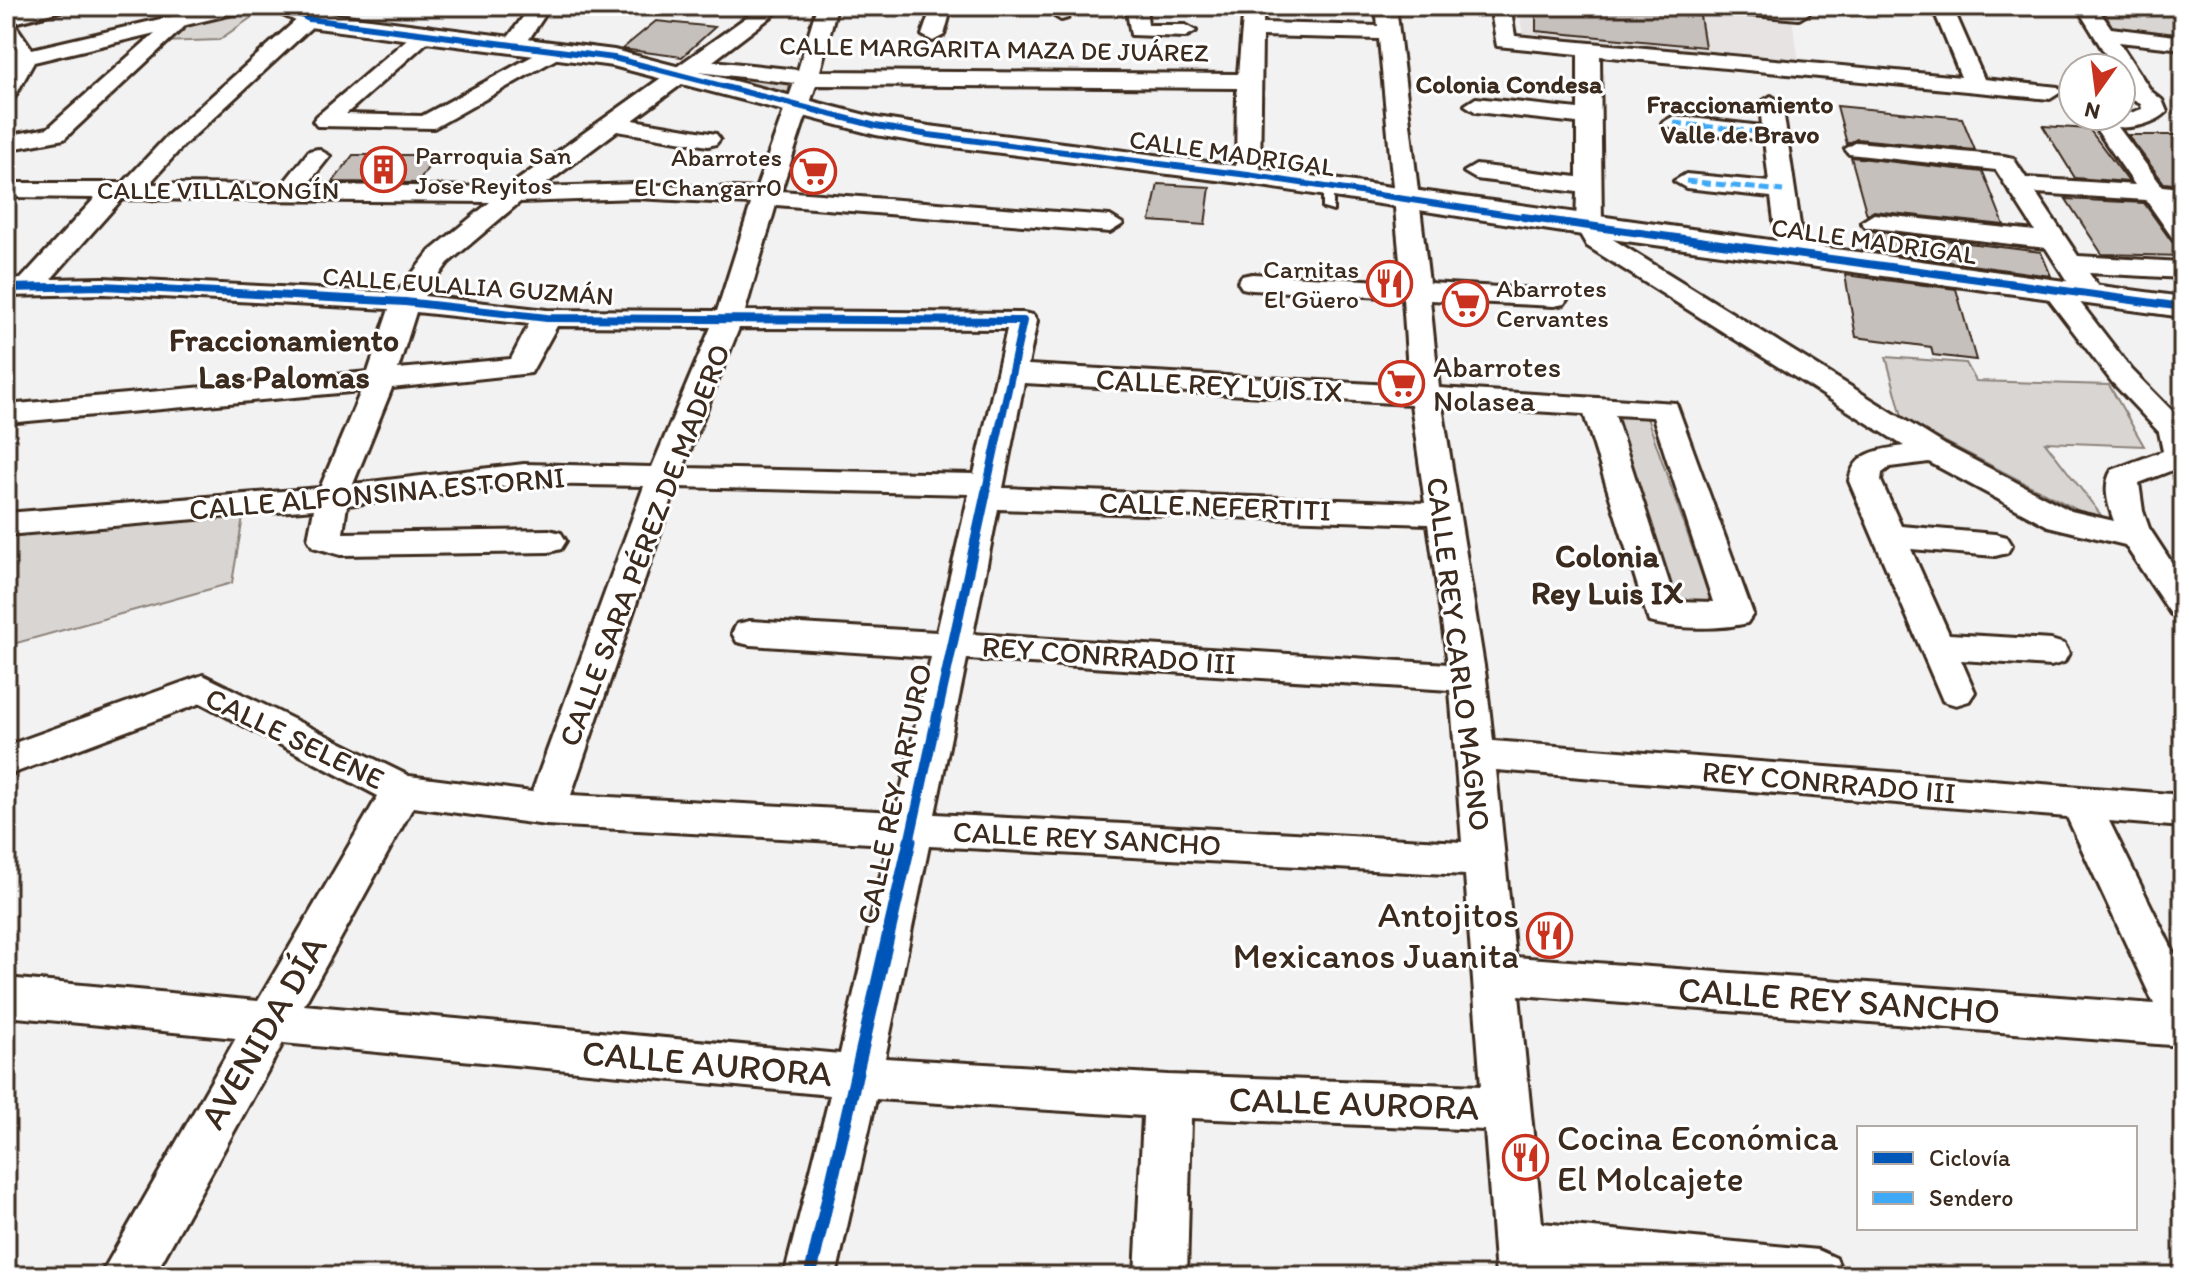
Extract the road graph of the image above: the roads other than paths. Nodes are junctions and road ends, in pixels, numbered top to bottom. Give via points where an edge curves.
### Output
1 (57, 6) edge
2 (242, 6) edge
3 (541, 6) edge
4 (775, 6) edge
5 (827, 6) edge
6 (942, 6) edge
7 (1136, 6) edge
8 (1500, 6) edge
9 (1718, 6) edge
10 (1942, 6) edge
11 (2086, 6) edge
12 (294, 10) edge
13 (1798, 10) edge
14 (1254, 17) edge
15 (6, 19) edge
16 (181, 20) junction
17 (1388, 20) edge
18 (6, 26) edge
19 (1185, 31) dead end
20 (427, 32) junction
21 (2104, 34) junction
22 (933, 35) dead end
23 (515, 43) junction
24 (2183, 43) edge
25 (1589, 48) junction
26 (561, 50) junction
27 (16, 60) edge
28 (1811, 68) junction
29 (684, 70) junction
30 (1248, 81) junction
31 (1975, 84) junction
32 (6, 93) edge
33 (803, 93) junction
34 (2057, 100) edge
35 (2154, 102) edge
36 (1771, 103) dead end
37 (1476, 105) dead end
38 (2137, 114) edge
39 (1589, 117) junction
40 (611, 123) junction
41 (1674, 123) dead end
42 (2107, 132) edge
43 (2136, 132) edge
44 (1775, 134) junction
45 (708, 139) dead end
46 (6, 143) edge
47 (1857, 149) dead end
48 (318, 156) dead end
49 (1476, 172) dead end
50 (1248, 175) junction
51 (1686, 181) dead end
52 (2020, 185) junction
53 (1590, 186) junction
54 (124, 189) junction
55 (6, 190) edge
56 (291, 190) junction
57 (1783, 191) junction
58 (2154, 193) junction
59 (514, 195) junction
60 (766, 197) junction
61 (2181, 197) edge
62 (1408, 200) junction
63 (1874, 222) dead end
64 (1110, 224) dead end
65 (1589, 227) junction
66 (2183, 234) edge
67 (2054, 241) junction
68 (1791, 252) junction
69 (2181, 270) dead end
70 (2062, 276) junction
71 (1252, 282) dead end
72 (17, 287) edge
73 (1417, 290) junction
74 (1554, 298) dead end
75 (405, 302) junction
76 (2183, 307) edge
77 (547, 318) junction
78 (729, 318) junction
79 (1023, 321) joint
80 (1012, 373) junction
81 (379, 382) junction
82 (1425, 396) junction
83 (1597, 406) junction
84 (6, 414) edge
85 (1934, 452) junction
86 (664, 476) junction
87 (988, 491) junction
88 (332, 497) junction
89 (1443, 514) junction
90 (6, 524) edge
91 (1887, 536) junction
92 (2139, 538) junction
93 (549, 541) dead end
94 (1995, 545) dead end
95 (2183, 606) edge
96 (750, 633) dead end
97 (950, 645) junction
98 (1935, 646) junction
99 (2051, 653) dead end
100 (1468, 678) junction
101 (1956, 692) dead end
102 (1475, 754) junction
103 (6, 761) edge
104 (402, 790) junction
105 (2080, 802) junction
106 (546, 809) junction
107 (2183, 811) edge
108 (911, 828) junction
109 (1484, 860) junction
110 (1494, 974) junction
111 (6, 997) edge
112 (2183, 1018) edge
113 (267, 1024) junction
114 (2183, 1026) edge
115 (858, 1077) junction
116 (1168, 1096) junction
117 (1506, 1109) junction
118 (1520, 1260) edge
119 (126, 1276) edge
120 (810, 1276) edge
121 (1161, 1276) edge
122 (1818, 1276) edge

1 - 15 street
2 - 16 street
3 - 23 street
4 - 29 street
5 - 33 street, CALLE SARA PÉREZ DE MADERO
6 - 22 street
7 - 19 street via 1138,31
8 - 25 street via 1505,41
9 - 13 street
10 - 31 street
11 - 21 street
12 - 20 street, CALLE MADRIGAL
12 - 54 street
13 - 28 street
14 - 17 street, CALLE REY CARLO MAGNO
14 - 30 street
16 - 27 street
16 - 46 street via 56,134
17 - 62 street, CALLE REY CARLO MAGNO
18 - 27 street
20 - 23 street, CALLE MADRIGAL
20 - 26 street via 325,121 426,123
21 - 24 street
21 - 35 street
23 - 26 street, CALLE MADRIGAL
25 - 28 street
25 - 39 street
26 - 29 street, CALLE MADRIGAL
27 - 32 street
28 - 31 street
29 - 33 street, CALLE MADRIGAL
29 - 40 street
30 - 33 street, CALLE MARGARITA MAZA DE JUÁREZ
30 - 50 street
31 - 34 street
33 - 50 street, CALLE MADRIGAL via 929,135
33 - 60 street, CALLE SARA PÉREZ DE MADERO
35 - 38 street
36 - 44 street
37 - 39 street
39 - 53 street
40 - 45 street
40 - 59 street
41 - 44 street
42 - 58 street
43 - 61 street
44 - 57 street
47 - 52 street via 2004,163
48 - 56 street
49 - 53 street
50 - 62 street, CALLE MADRIGAL via 1328,198
51 - 57 street
52 - 58 street
52 - 67 street
53 - 65 street
54 - 55 street, CALLE VILLALONGÍN
54 - 56 street, CALLE VILLALONGÍN
54 - 72 street
56 - 59 street, CALLE VILLALONGÍN
57 - 68 street
58 - 61 street
58 - 66 street
59 - 60 street, CALLE VILLALONGÍN via 636,191
59 - 75 street via 439,257
60 - 64 street, CALLE VILLALONGÍN
60 - 78 street, CALLE SARA PÉREZ DE MADERO
62 - 65 street, CALLE MADRIGAL
62 - 73 street, CALLE REY CARLO MAGNO
63 - 67 street
65 - 68 street, CALLE MADRIGAL
65 - 85 street via 1596,240
67 - 70 street
68 - 70 street, CALLE MADRIGAL
69 - 70 street
70 - 76 street, CALLE MADRIGAL via 2089,294
70 - 92 street via 2122,376 2174,430 2179,455 2123,477 2120,495
71 - 73 street
72 - 75 street, CALLE EULALIA GUZMÁN via 103,286
73 - 74 street
73 - 82 street, CALLE REY CARLO MAGNO
75 - 77 street, CALLE EULALIA GUZMÁN
75 - 81 street
77 - 78 street, CALLE EULALIA GUZMÁN
77 - 81 street via 521,367
78 - 79 street, CALLE EULALIA GUZMÁN
78 - 86 street, CALLE SARA PÉREZ DE MADERO
79 - 80 street, CALLE REY ARTURO
80 - 82 street, CALLE REY LUIS IX
80 - 87 street, CALLE REY ARTURO
81 - 84 street
81 - 88 street
82 - 83 street, CALLE REY LUIS IX
82 - 89 street, CALLE REY CARLO MAGNO
83 - 83 street, CALLE REY LUIS IX via 1661,613 1735,614 1665,409
85 - 91 street via 1881,459 1867,469 1865,481
85 - 92 street via 2060,519
86 - 87 street, CALLE ALFONSINA ESTORNI
86 - 88 street, CALLE ALFONSINA ESTORNI via 524,474
86 - 106 street, CALLE SARA PÉREZ DE MADERO
87 - 89 street, CALLE NEFERTITI
87 - 97 street, CALLE REY ARTURO
88 - 90 street, CALLE ALFONSINA ESTORNI
88 - 93 street via 325,539 341,544
89 - 100 street, CALLE REY CARLO MAGNO
91 - 94 street
91 - 98 street
92 - 95 street
96 - 97 street, REY CONRRADO III
97 - 100 street, REY CONRRADO III
97 - 108 street, CALLE REY ARTURO
98 - 99 street
98 - 101 street
100 - 102 street, CALLE REY CARLO MAGNO
102 - 105 street, REY CONRRADO III
102 - 109 street, CALLE REY CARLO MAGNO
103 - 104 street, CALLE SELENE via 203,688
104 - 106 street, CALLE SELENE
104 - 113 street, AVENIDA DÍA
105 - 107 street, REY CONRRADO III
105 - 112 street
106 - 108 street, CALLE REY SANCHO
108 - 109 street, CALLE REY SANCHO
108 - 115 street, CALLE REY ARTURO
109 - 110 street, CALLE REY CARLO MAGNO
110 - 114 street, CALLE REY SANCHO
110 - 117 street, CALLE REY CARLO MAGNO
111 - 113 street, CALLE AURORA
113 - 115 street, CALLE AURORA
113 - 119 street, AVENIDA DÍA
115 - 116 street, CALLE AURORA
115 - 120 street, CALLE REY ARTURO
116 - 117 street, CALLE AURORA
116 - 121 street
117 - 118 street, CALLE REY CARLO MAGNO
118 - 122 street

